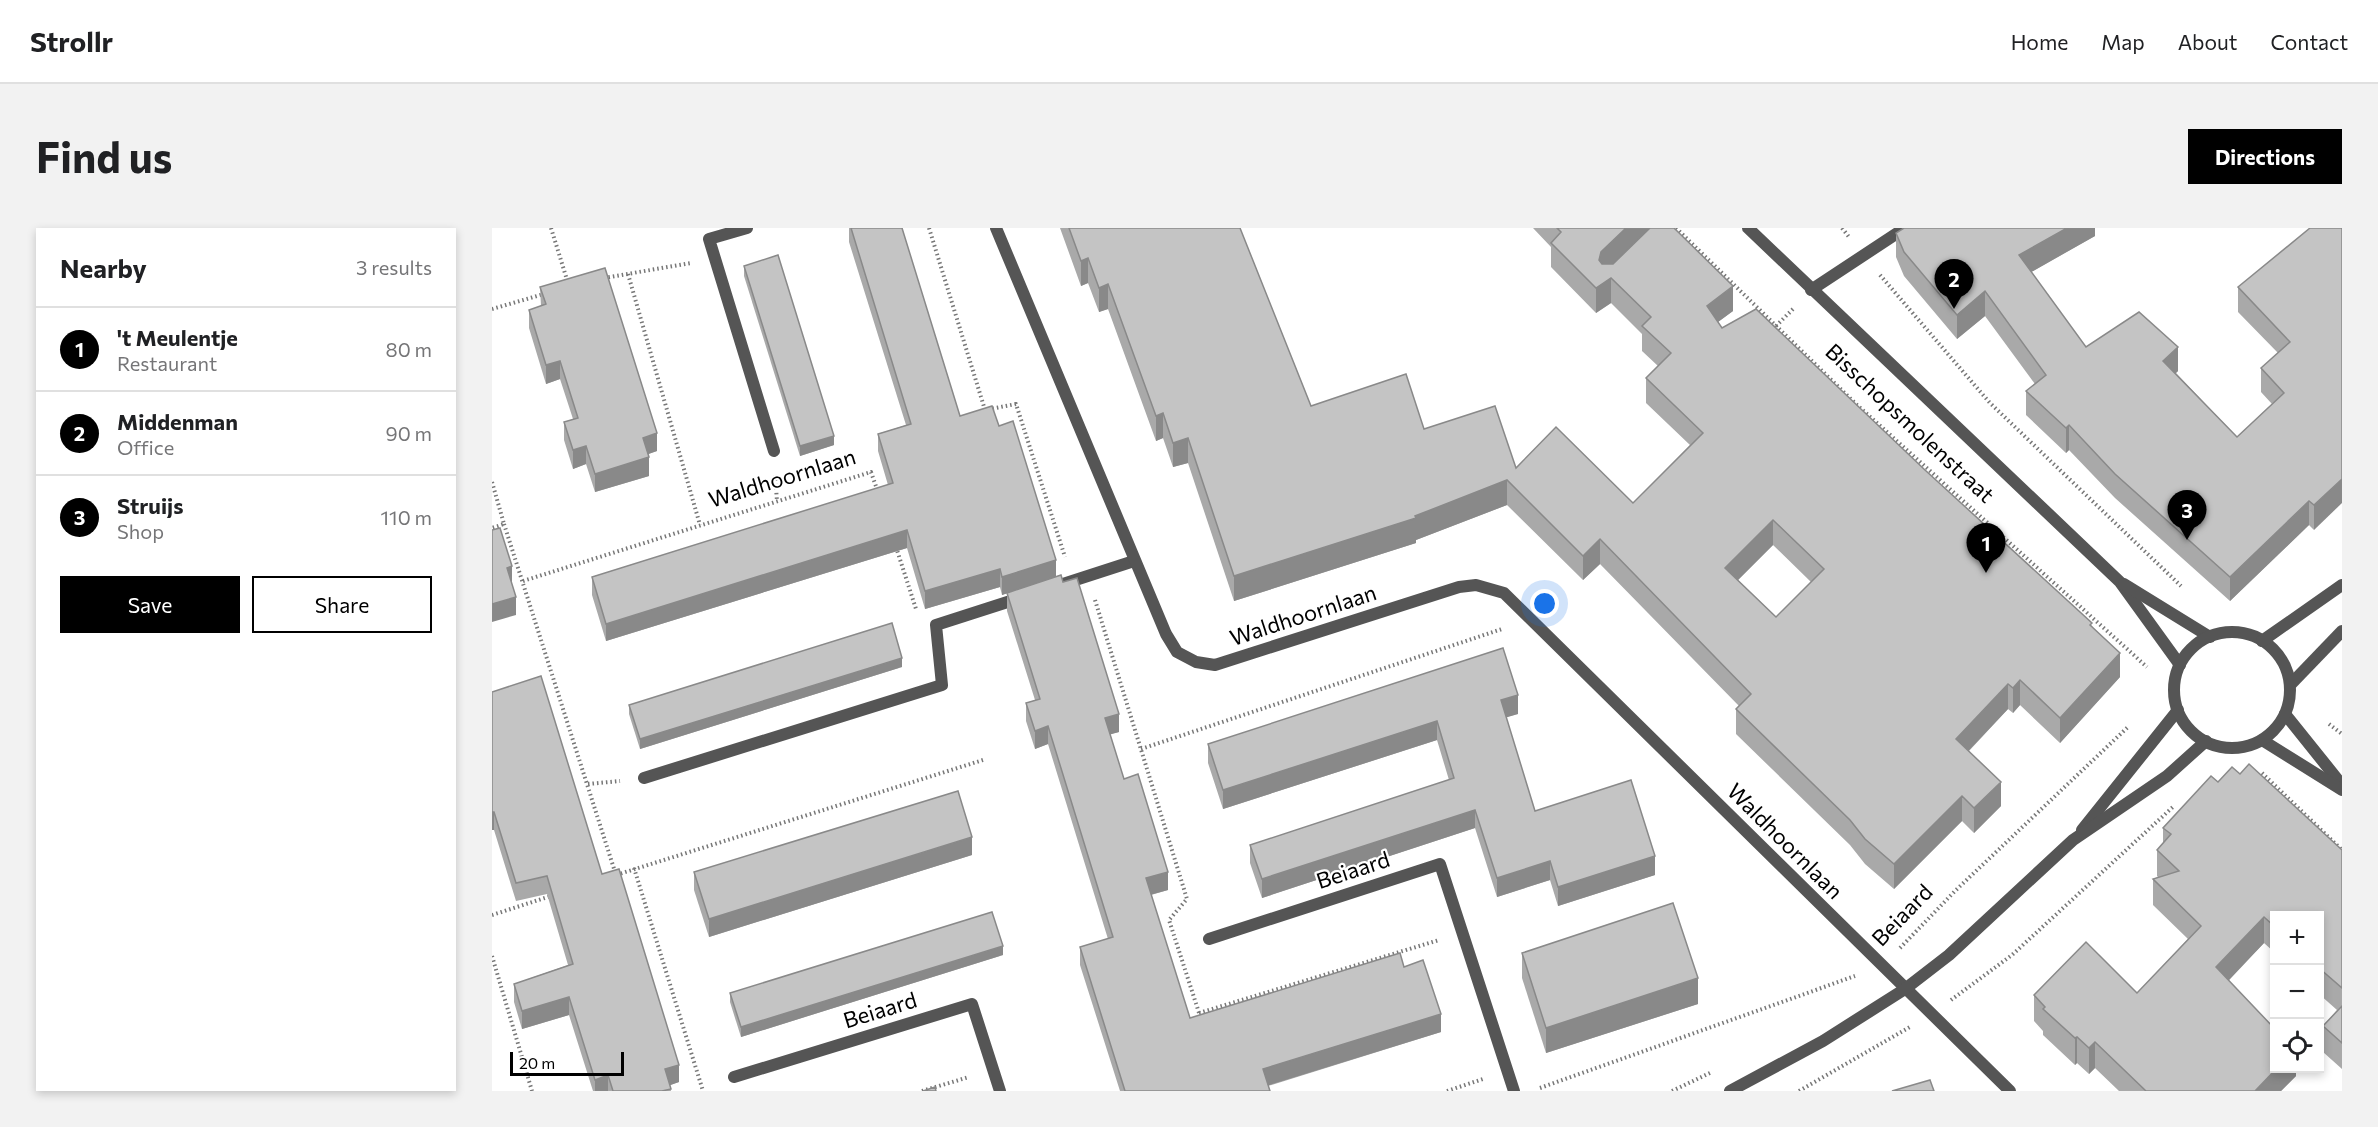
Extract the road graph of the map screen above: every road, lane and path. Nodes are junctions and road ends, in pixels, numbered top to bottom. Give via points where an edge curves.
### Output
1 (551, 228) edge
2 (747, 228) edge
3 (929, 228) edge
4 (996, 228) edge
5 (1676, 228) edge
6 (1748, 228) edge
7 (1842, 228) edge
8 (1905, 228) edge
9 (1863, 254) junction
10 (715, 258) junction
11 (627, 274) junction
12 (597, 279) edge
13 (569, 287) edge
14 (1811, 290) junction
15 (547, 293) edge
16 (492, 309) edge
17 (774, 451) dead end
18 (492, 482) edge
19 (879, 494) edge
20 (699, 525) junction
21 (492, 528) edge
22 (893, 539) edge
23 (1134, 561) junction
24 (1088, 576) junction
25 (523, 581) dead end
26 (1072, 581) junction
27 (2120, 582) junction
28 (2342, 585) edge
29 (2183, 588) dead end
30 (1532, 618) junction
31 (2342, 631) edge
32 (2210, 637) junction
33 (2262, 641) junction
34 (938, 644) junction
35 (2180, 665) junction
36 (2290, 685) junction
37 (2175, 693) junction
38 (2178, 710) junction
39 (2285, 714) junction
40 (2130, 726) dead end
41 (2262, 740) junction
42 (2206, 741) junction
43 (2235, 748) junction
44 (1141, 749) junction
45 (644, 778) dead end
46 (2342, 785) edge
47 (2342, 790) edge
48 (2176, 804) dead end
49 (2073, 840) junction
50 (2342, 850) edge
51 (634, 868) dead end
52 (616, 875) edge
53 (605, 879) edge
54 (560, 893) edge
55 (492, 915) edge
56 (1463, 933) junction
57 (1209, 939) dead end
58 (492, 956) edge
59 (1881, 966) junction
60 (1905, 989) junction
61 (1199, 1013) junction
62 (1931, 1014) junction
63 (1203, 1024) edge
64 (993, 1070) junction
65 (1507, 1070) junction
66 (734, 1077) dead end
67 (532, 1091) edge
68 (703, 1091) edge
69 (922, 1091) edge
70 (1000, 1091) edge
71 (1446, 1091) edge
72 (1514, 1091) edge
73 (1531, 1091) edge
74 (1730, 1091) edge
75 (1799, 1091) edge
76 (2010, 1091) edge

1 - 13 path
2 - 10 street, Waldhoornlaan via 709,239
3 - 26 path via 985,410 1016,405
4 - 23 street, Waldhoornlaan
5 - 37 path, Bisschopsmolenstraat via 1856,404
6 - 14 street, Bisschopsmolenstraat
7 - 9 path
8 - 9 street
9 - 14 street
9 - 29 path via 1990,403
10 - 11 path
10 - 17 street, Waldhoornlaan
11 - 12 path
11 - 20 path, Waldhoornlaan
14 - 27 street, Bisschopsmolenstraat
15 - 16 path
18 - 21 path via 504,524
19 - 20 path, Waldhoornlaan via 871,472
20 - 25 path, Waldhoornlaan
22 - 34 path via 922,628
23 - 24 street
23 - 30 street, Waldhoornlaan via 1177,652 1196,662 1215,665 1459,587 1476,585 1504,593
24 - 26 street
24 - 44 path
26 - 34 street via 936,625
27 - 32 street, Bisschopsmolenstraat
27 - 35 street, Bisschopsmolenstraat
28 - 33 street
30 - 44 path
30 - 59 street, Waldhoornlaan
31 - 36 street
32 - 33 street via 2242,633
32 - 35 street via 2188,653
33 - 36 street via 2278,655
34 - 45 street via 942,685
35 - 37 street
36 - 39 street
37 - 38 street
38 - 42 street via 2190,728
38 - 49 street
39 - 41 street
39 - 46 street
40 - 59 path, Beiaard
41 - 43 street
41 - 47 street
42 - 43 street
42 - 49 street via 2167,776
43 - 50 path
44 - 61 path via 1187,899 1169,920
48 - 62 path via 2012,955
49 - 60 street via 1949,955
51 - 68 path
52 - 53 path
54 - 55 path
56 - 57 street, Beiaard via 1440,864
56 - 61 path
56 - 65 street, Beiaard
58 - 67 path
59 - 60 street, Waldhoornlaan
59 - 73 path, Beiaard
60 - 62 street, Waldhoornlaan
60 - 74 street via 1823,1041
61 - 63 path
62 - 75 path
62 - 76 street, Waldhoornlaan
64 - 66 street, Beiaard via 972,1004
64 - 69 path
64 - 70 street, Beiaard
65 - 71 path
65 - 72 street, Beiaard

